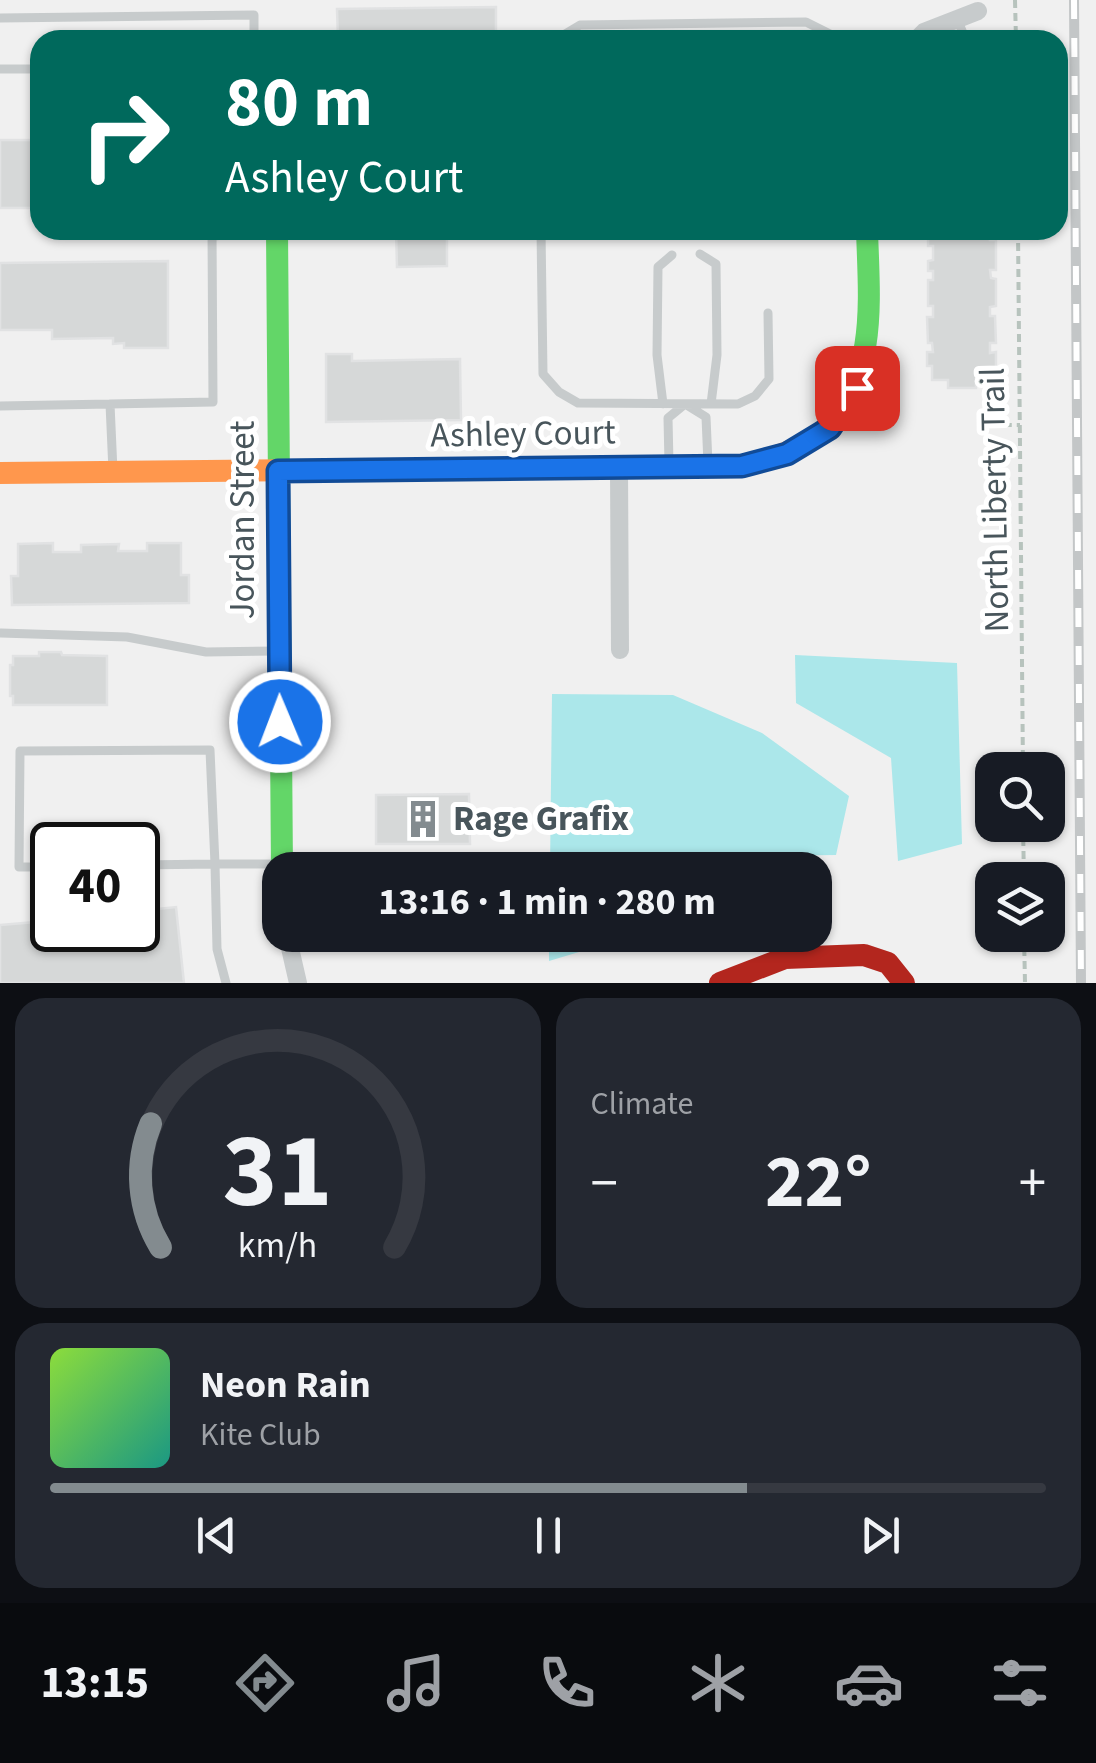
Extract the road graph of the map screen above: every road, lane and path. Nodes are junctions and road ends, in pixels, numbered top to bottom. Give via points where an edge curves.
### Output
1 (1016, 0) edge
2 (978, 11) dead end
3 (0, 18) edge
4 (957, 18) junction
5 (254, 30) edge
6 (571, 30) edge
7 (822, 30) edge
8 (929, 30) edge
9 (962, 30) edge
10 (1016, 30) edge
11 (30, 68) edge
12 (0, 69) edge
13 (213, 240) edge
14 (277, 240) edge
15 (542, 240) edge
16 (868, 240) edge
17 (1018, 240) edge
18 (700, 254) dead end
19 (672, 255) dead end
20 (768, 313) dead end
21 (976, 382) dead end
22 (110, 404) junction
23 (664, 404) junction
24 (685, 404) junction
25 (711, 404) junction
26 (0, 406) edge
27 (1020, 425) junction
28 (708, 466) junction
29 (669, 467) junction
30 (619, 468) junction
31 (278, 471) junction
32 (112, 472) junction
33 (0, 473) edge
34 (1, 633) edge
35 (620, 650) dead end
36 (280, 651) junction
37 (1023, 752) edge
38 (282, 852) edge
39 (215, 864) junction
40 (160, 865) edge
41 (262, 866) edge
42 (30, 868) edge
43 (291, 952) edge
44 (1024, 952) edge
45 (751, 977) edge
46 (226, 983) edge
47 (298, 983) edge
48 (720, 983) edge
49 (904, 983) edge
50 (1025, 983) edge

1 - 10 path
2 - 4 street
3 - 5 lane via 254,15
4 - 8 street
4 - 9 lane
6 - 7 lane via 580,24 806,22
11 - 12 lane
13 - 22 lane via 213,402
14 - 31 street, Jordan Street
15 - 23 lane via 543,374 578,404
16 - 28 street, Ashley Court via 868,340 857,388 830,428 787,454 742,466
17 - 27 path, North Liberty Trail
18 - 25 lane via 716,264
19 - 23 lane via 658,267
20 - 25 lane via 769,380 738,404
21 - 27 path via 992,389 992,425
22 - 26 lane
22 - 32 lane
23 - 24 lane
24 - 25 lane
24 - 28 lane via 706,417
24 - 29 lane via 668,418
27 - 37 path, North Liberty Trail
28 - 29 street, Ashley Court
29 - 30 street, Ashley Court
30 - 31 street, Ashley Court
30 - 35 street
31 - 32 street, Ashley Court
31 - 36 street, Jordan Street
32 - 33 street, Ashley Court
34 - 36 lane via 128,637 206,652
36 - 38 street, Jordan Street
39 - 40 lane
39 - 41 lane
39 - 42 lane via 210,750 20,751 19,868
39 - 46 lane via 217,949
43 - 47 street
44 - 50 path
45 - 48 street
45 - 49 street via 786,958 864,954 888,963

